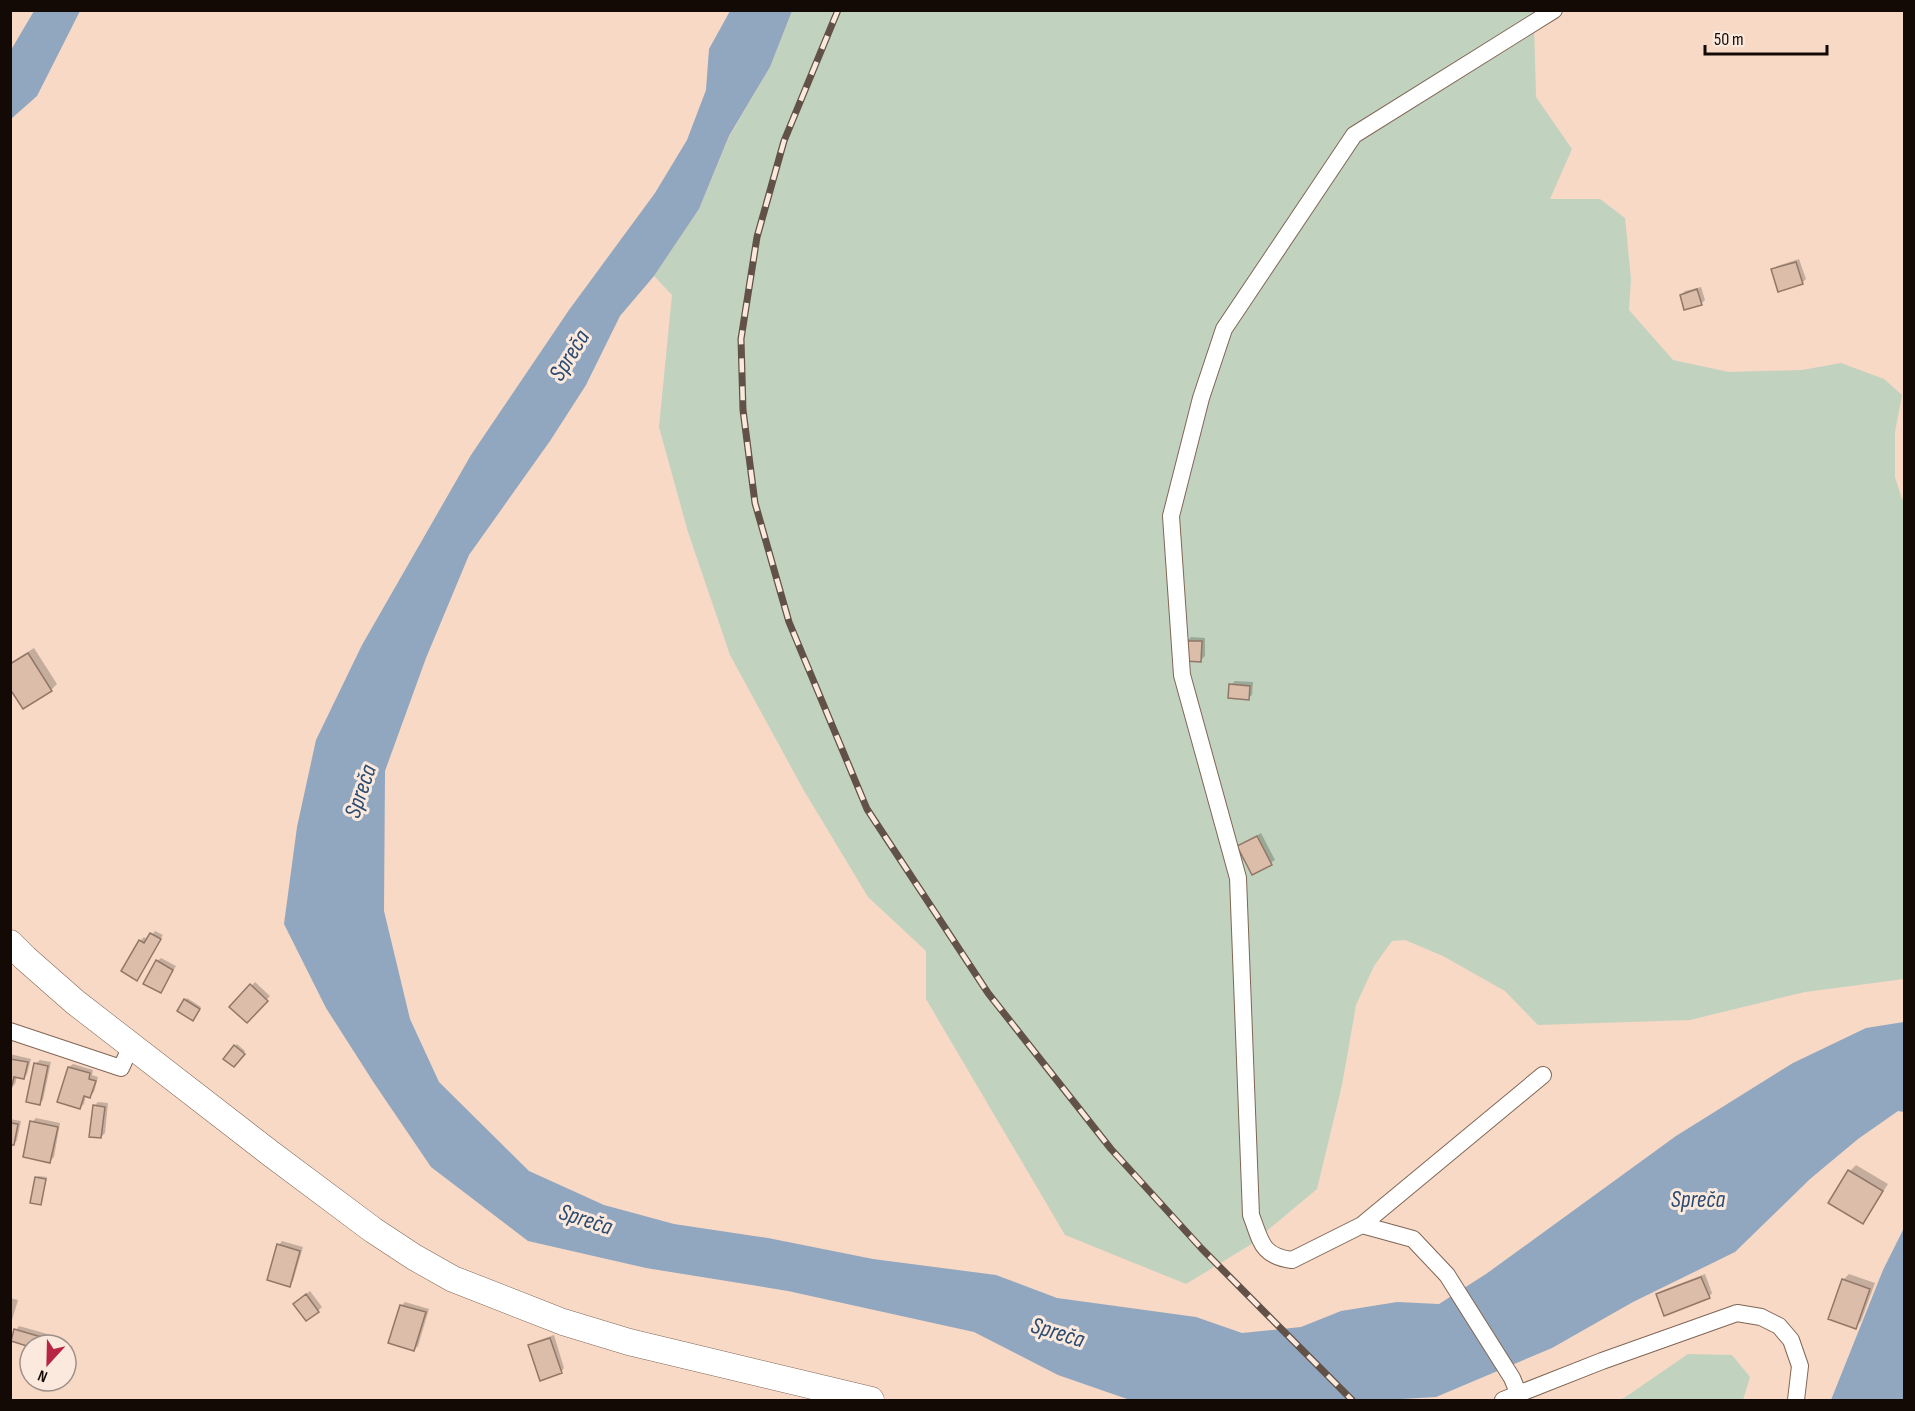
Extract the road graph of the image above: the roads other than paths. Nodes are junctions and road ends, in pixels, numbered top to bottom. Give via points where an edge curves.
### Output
1 (1554, 10) edge
2 (10, 943) edge
3 (10, 1032) edge
4 (131, 1046) junction
5 (1543, 1075) dead end
6 (1362, 1225) junction
7 (1519, 1395) junction
8 (871, 1401) edge
9 (1503, 1401) edge
10 (1796, 1401) edge

1 - 6 street via 1354,135 1224,329 1201,398 1171,516 1182,675 1238,878 1251,1215 1265,1250 1292,1260
2 - 4 main road
3 - 4 street via 121,1068
4 - 8 main road via 373,1230 453,1280 563,1322 629,1342
5 - 6 street
6 - 7 street via 1413,1239 1446,1275
7 - 9 street
7 - 10 street via 1737,1313 1761,1317 1779,1326 1791,1340 1800,1366

